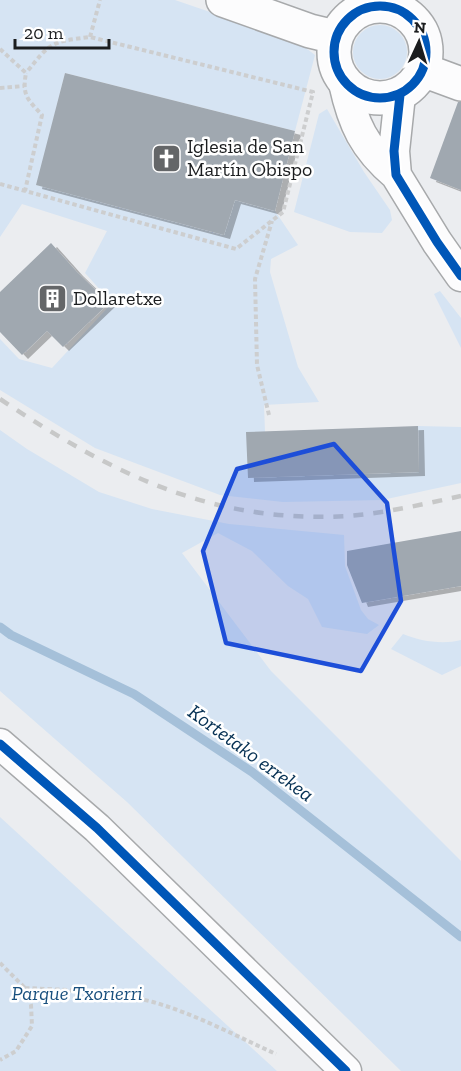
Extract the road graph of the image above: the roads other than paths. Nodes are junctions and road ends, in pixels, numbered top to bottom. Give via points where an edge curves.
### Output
1 (223, 0) edge
2 (397, 4) edge
3 (335, 37) junction
4 (423, 70) junction
5 (344, 83) junction
6 (461, 84) edge
7 (400, 95) junction
8 (396, 175) junction
9 (461, 276) edge
10 (0, 744) edge
11 (346, 1071) edge

1 - 3 street via 310,32
2 - 3 street via 353,14
2 - 4 street via 419,27 425,40
3 - 5 street via 335,68
4 - 6 street
4 - 7 street via 417,81
5 - 7 street via 367,96
5 - 8 street via 350,108 368,148
7 - 8 street via 394,151
8 - 9 street
10 - 11 street via 97,828

